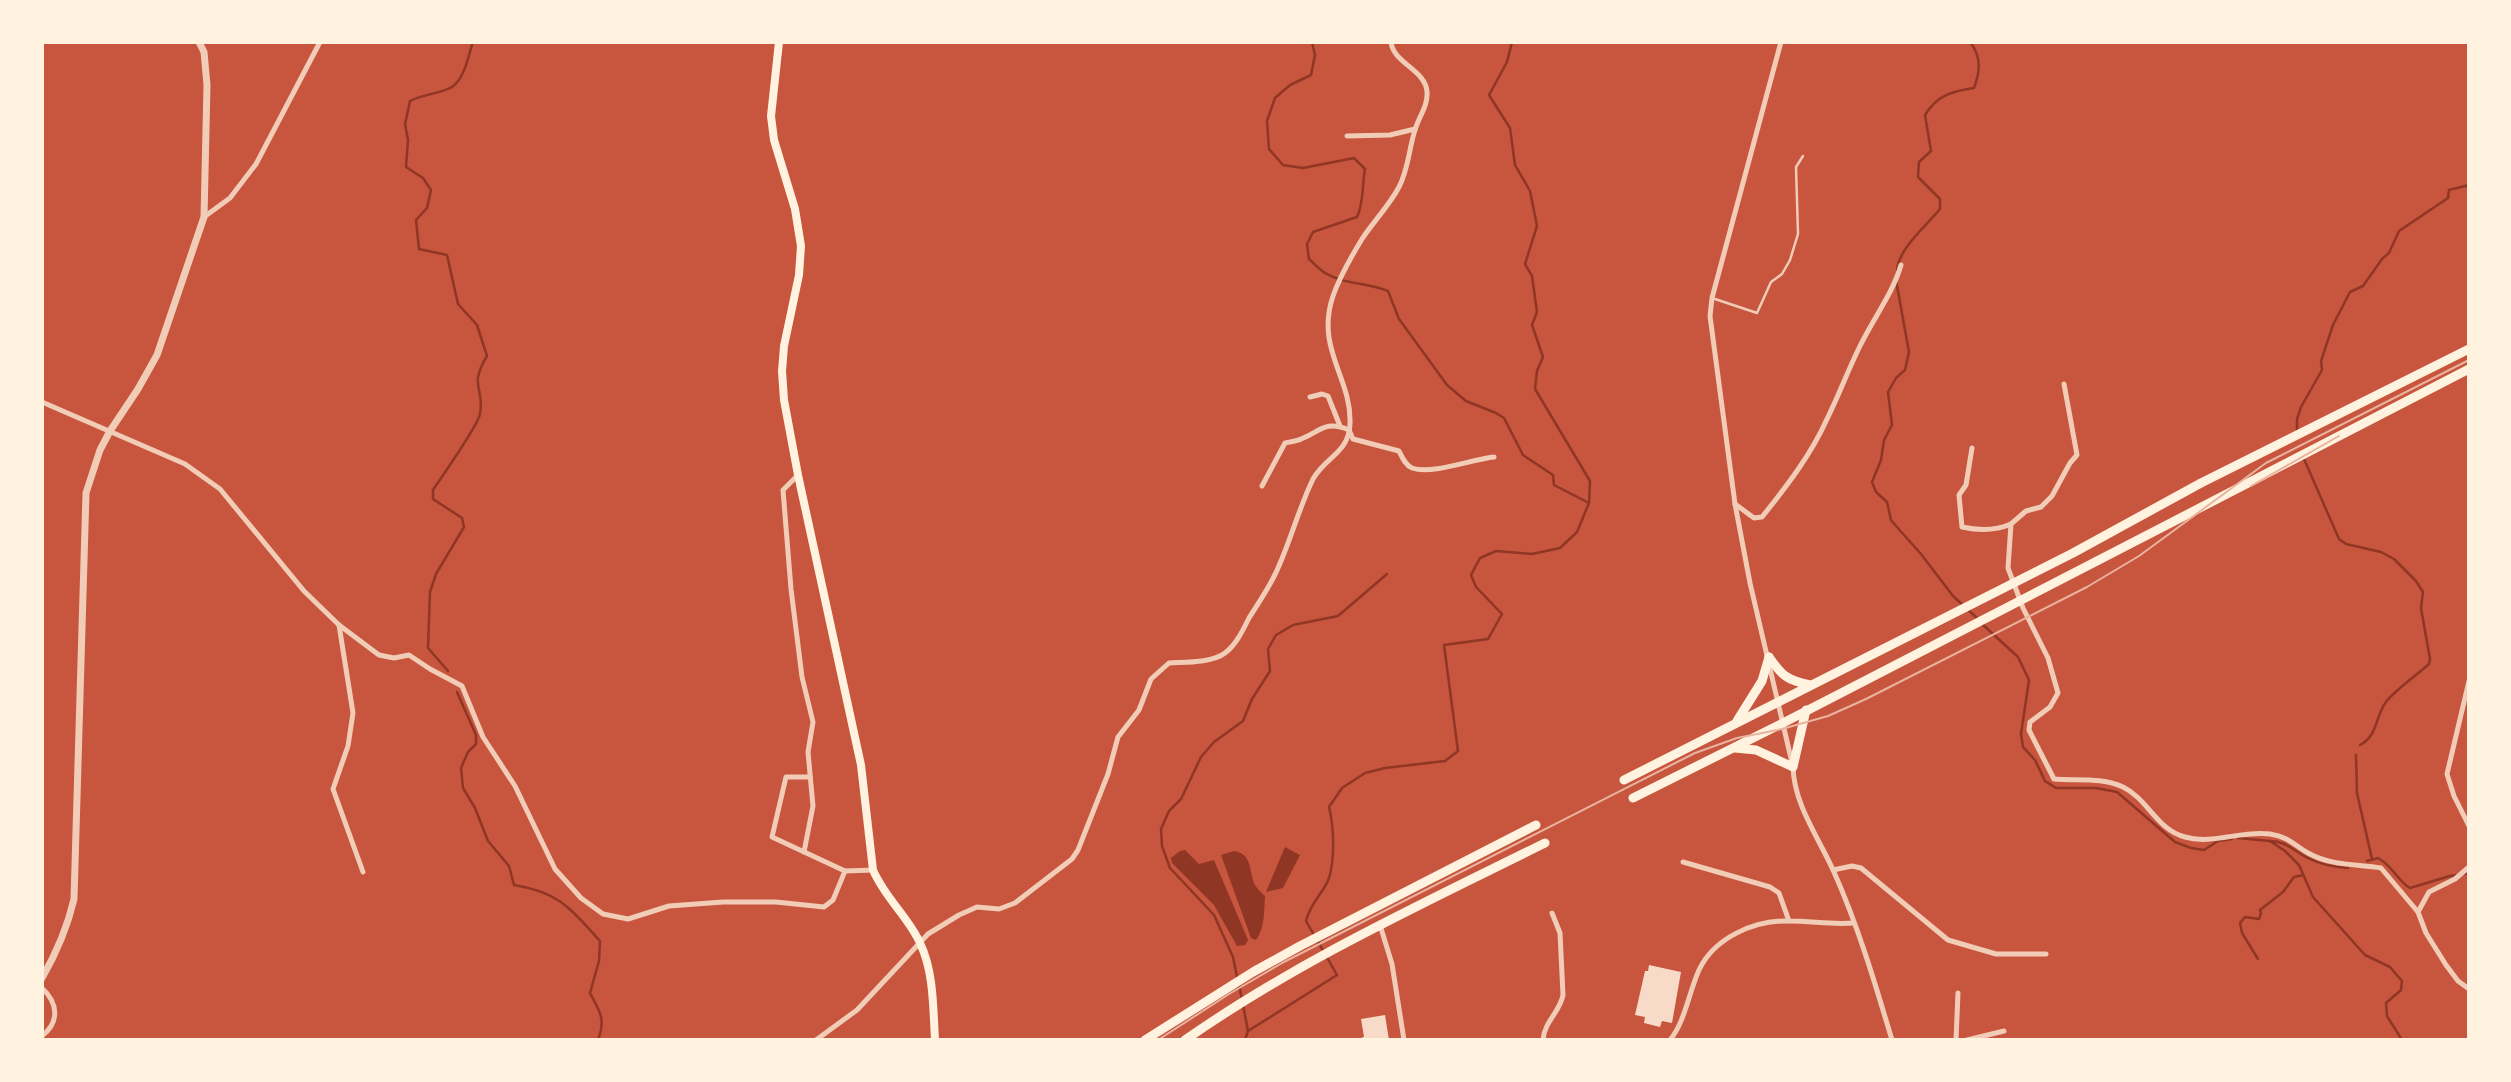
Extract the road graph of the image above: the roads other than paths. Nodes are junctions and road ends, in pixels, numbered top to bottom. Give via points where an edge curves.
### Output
1 (200, 42) edge
2 (320, 42) edge
3 (779, 42) edge
4 (1391, 42) edge
5 (1781, 42) edge
6 (1415, 129) junction
7 (1347, 136) dead end
8 (1803, 156) dead end
9 (204, 217) junction
10 (1901, 265) dead end
11 (1712, 298) junction
12 (2469, 349) edge
13 (2469, 369) edge
14 (2064, 384) dead end
15 (1310, 397) dead end
16 (42, 402) edge
17 (1340, 426) junction
18 (110, 430) junction
19 (1349, 430) junction
20 (1972, 448) dead end
21 (1494, 457) dead end
22 (798, 475) junction
23 (1262, 486) dead end
24 (1735, 504) junction
25 (2011, 523) junction
26 (339, 625) junction
27 (1769, 657) junction
28 (2469, 681) edge
29 (1810, 685) junction
30 (1779, 702) junction
31 (1806, 710) junction
32 (1783, 723) junction
33 (1734, 724) junction
34 (1734, 748) junction
35 (1793, 767) junction
36 (810, 777) junction
37 (1624, 780) dead end
38 (1633, 798) dead end
39 (1536, 825) dead end
40 (2469, 827) edge
41 (1545, 843) dead end
42 (804, 852) junction
43 (1684, 862) dead end
44 (2469, 867) edge
45 (873, 870) junction
46 (1833, 870) junction
47 (845, 871) junction
48 (363, 872) dead end
49 (2418, 912) junction
50 (1552, 914) dead end
51 (1789, 921) junction
52 (1854, 923) junction
53 (1380, 925) junction
54 (920, 943) junction
55 (2046, 954) dead end
56 (42, 978) edge
57 (42, 988) edge
58 (2469, 989) edge
59 (1958, 992) dead end
60 (2004, 1031) dead end
61 (42, 1036) edge
62 (816, 1040) edge
63 (935, 1040) edge
64 (1145, 1040) edge
65 (1185, 1040) edge
66 (1404, 1040) edge
67 (1543, 1040) edge
68 (1670, 1040) edge
69 (1892, 1040) edge
70 (1956, 1040) edge
71 (1967, 1040) edge

1 - 9 street via 207,85
2 - 9 street via 256,164 230,198
3 - 22 main road via 773,82 774,140 801,246 782,371
4 - 6 street via 1425,82 1425,107
5 - 11 street
6 - 7 street via 1391,135
6 - 19 street via 1399,187 1362,239 1332,299 1327,337 1349,405
8 - 11 lane via 1796,167 1798,234 1782,274 1771,282 1757,313
9 - 18 street via 157,355
10 - 24 street via 1827,421 1794,476 1762,517 1754,518
11 - 24 street via 1710,316
12 - 29 main road
13 - 31 main road
14 - 25 street via 2077,455 2052,496
15 - 17 street via 1328,396
16 - 18 street
17 - 19 street
17 - 23 street via 1315,430 1285,443
18 - 26 street via 185,464 220,489 304,591
18 - 56 street via 86,493 74,900 59,950
19 - 21 street via 1353,439 1399,451 1414,468
19 - 54 street via 1347,442 1315,476 1278,568 1234,644 1224,655 1169,663 1151,679 1139,710 1118,737 1108,774 1072,859 1015,903 999,909 977,907
20 - 25 street via 1966,485 1959,495 1962,527 1998,530
22 - 36 street via 783,490 802,677 813,722 807,752
22 - 45 main road via 861,765
24 - 27 street
25 - 49 street via 2008,568 2049,658 2058,693 2050,707 2030,722 2029,730 2054,779 2100,780 2122,787 2139,797 2166,828 2185,838 2273,834 2337,863 2381,868
26 - 47 street via 379,655 409,654 462,685 484,737 515,786 555,869 603,915 628,919 669,906 723,902 824,907 833,900
26 - 48 street via 353,713 334,789
27 - 29 main road via 1781,675
27 - 30 street
27 - 33 main road via 1762,681
28 - 40 street via 2447,774
29 - 30 main road
30 - 32 street
30 - 33 main road
31 - 32 main road
31 - 35 main road
32 - 34 main road
32 - 35 street
33 - 37 main road
34 - 35 main road via 1756,750
34 - 38 main road
35 - 46 street via 1793,781 1810,825
36 - 42 street via 813,806
36 - 42 street via 786,777 772,837
39 - 64 main road via 1300,946
41 - 53 main road
42 - 47 street
43 - 51 street via 1770,887 1779,893
44 - 49 street via 2429,892
45 - 47 street
45 - 54 main road
46 - 52 street
46 - 55 street via 1861,868 1948,940 1996,954
49 - 58 street via 2446,965
50 - 67 street via 1560,933 1563,995
51 - 52 street
51 - 68 street via 1760,923 1726,939 1705,958 1689,992 1679,1030
52 - 69 street
53 - 65 main road via 1260,991
53 - 66 street via 1392,964
54 - 62 street via 857,1010
54 - 63 main road via 932,988
57 - 61 street via 55,1006 55,1020
59 - 70 street
60 - 71 street

